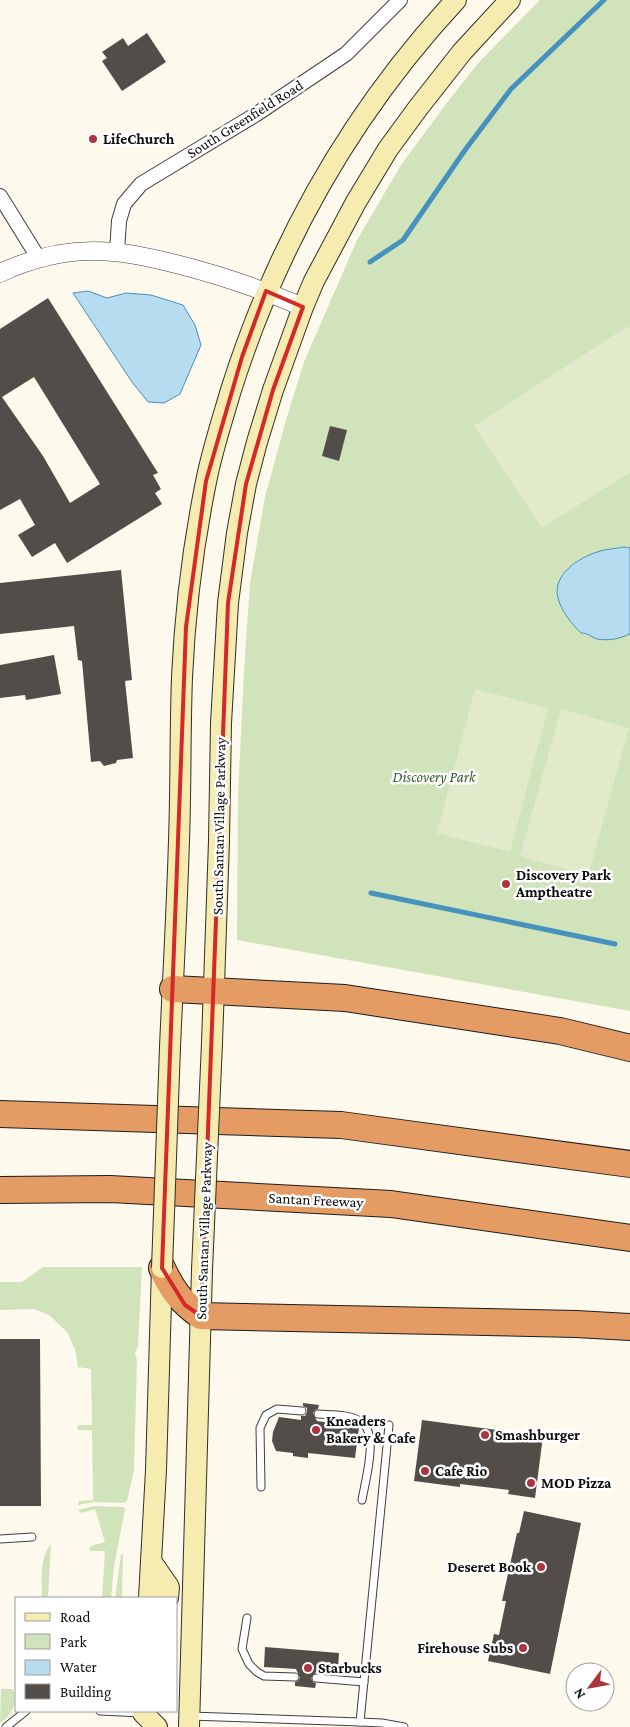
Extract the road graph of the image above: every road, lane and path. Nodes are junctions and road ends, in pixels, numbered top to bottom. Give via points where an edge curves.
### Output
1 (400, 0) edge
2 (456, 0) edge
3 (510, 0) edge
4 (0, 196) edge
5 (117, 252) junction
6 (39, 259) junction
7 (0, 273) edge
8 (266, 291) junction
9 (303, 306) junction
10 (173, 989) junction
11 (215, 991) junction
12 (630, 1048) edge
13 (0, 1114) edge
14 (630, 1164) edge
15 (0, 1190) edge
16 (630, 1238) edge
17 (162, 1268) junction
18 (200, 1316) junction
19 (630, 1327) edge
20 (302, 1411) dead end
21 (318, 1414) dead end
22 (389, 1425) dead end
23 (261, 1487) dead end
24 (362, 1500) dead end
25 (32, 1538) dead end
26 (0, 1539) edge
27 (151, 1561) junction
28 (149, 1597) edge
29 (168, 1597) edge
30 (246, 1618) dead end
31 (295, 1677) dead end
32 (316, 1678) dead end
33 (364, 1682) junction
34 (25, 1712) edge
35 (107, 1712) edge
36 (185, 1715) edge
37 (143, 1717) edge
38 (360, 1722) junction
39 (6, 1727) edge
40 (157, 1727) edge
41 (404, 1727) edge

1 - 5 street, South Greenfield Road via 346,54 255,115 141,184 124,204
2 - 8 main road via 410,54 347,140 296,226
3 - 9 main road, South Santan Village Parkway via 462,52 388,149 335,240
4 - 6 street
5 - 6 street via 91,251
5 - 8 street via 187,267
6 - 7 street
8 - 9 street
8 - 10 main road via 221,423 206,481 193,564 182,675
9 - 11 main road, South Santan Village Parkway via 273,390 246,484 237,533 228,604 221,723
10 - 11 highway
10 - 17 main road, bridge
11 - 12 highway via 345,998 560,1031
11 - 18 main road, South Santan Village Parkway, bridge
13 - 14 highway via 341,1126
15 - 16 highway, Santan Freeway via 110,1189 391,1204
17 - 18 highway via 185,1305
17 - 27 main road
18 - 19 highway
18 - 36 main road, South Santan Village Parkway
20 - 23 lane via 277,1409 266,1415 260,1428
21 - 24 lane via 355,1419 367,1427 371,1437
22 - 33 lane
25 - 26 lane
27 - 28 main road
27 - 29 main road via 169,1587
30 - 31 lane via 242,1649 249,1664 264,1676
32 - 33 lane
33 - 38 lane
34 - 39 lane
35 - 37 lane
36 - 38 lane
37 - 40 main road
38 - 41 lane

